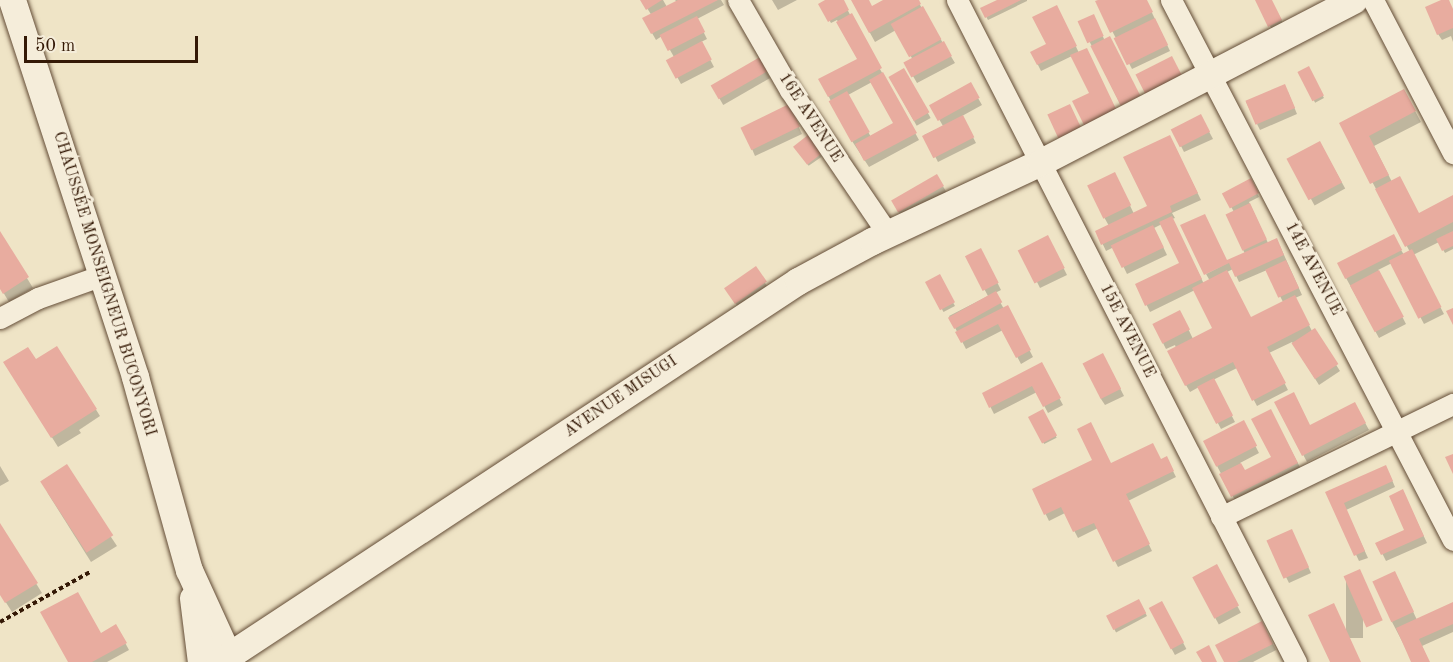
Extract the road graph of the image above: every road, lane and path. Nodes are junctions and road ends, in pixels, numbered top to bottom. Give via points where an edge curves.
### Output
1 (12, 0) edge
2 (738, 0) edge
3 (957, 0) edge
4 (1171, 0) edge
5 (1353, 0) edge
6 (1373, 0) edge
7 (1211, 74) junction
8 (1453, 153) edge
9 (1041, 162) junction
10 (880, 237) junction
11 (103, 275) junction
12 (0, 318) edge
13 (1453, 404) edge
14 (1398, 432) junction
15 (1221, 517) junction
16 (1453, 540) edge
17 (189, 570) junction
18 (90, 572) dead end
19 (0, 615) edge
20 (2, 621) edge
21 (226, 660) edge
22 (201, 662) edge
23 (1296, 662) edge

1 - 11 street, CHAUSSÉE MONSEIGNEUR BUCONYORI
2 - 10 street, 16E AVENUE
3 - 9 street, 15E AVENUE
4 - 7 street, 14E AVENUE
5 - 7 street, AVENUE MISUGI
6 - 8 street
7 - 9 street, AVENUE MISUGI
7 - 14 street, 14E AVENUE
9 - 10 street, AVENUE MISUGI
9 - 15 street, 15E AVENUE
10 - 21 street, AVENUE MISUGI via 798,281
11 - 12 street via 38,298
11 - 17 street, CHAUSSÉE MONSEIGNEUR BUCONYORI
13 - 14 street
14 - 15 street
14 - 16 street, 14E AVENUE
15 - 23 street, 15E AVENUE
17 - 21 street, CHAUSSÉE MONSEIGNEUR BUCONYORI
17 - 22 street, CHAUSSÉE MONSEIGNEUR BUCONYORI
18 - 20 path
19 - 20 path

